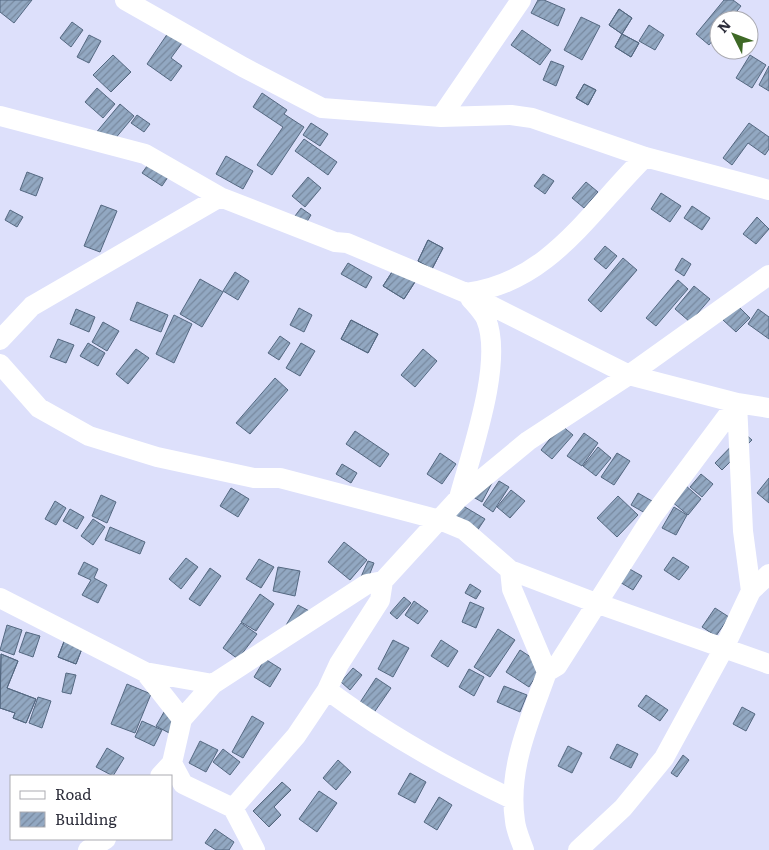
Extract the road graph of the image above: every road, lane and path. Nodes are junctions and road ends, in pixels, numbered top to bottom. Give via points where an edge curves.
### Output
1 (125, 0) edge
2 (521, 0) edge
3 (0, 116) edge
4 (441, 117) junction
5 (645, 157) junction
6 (769, 190) edge
7 (220, 197) junction
8 (769, 275) edge
9 (466, 293) junction
10 (0, 340) edge
11 (0, 364) edge
12 (629, 375) junction
13 (737, 403) junction
14 (769, 408) edge
15 (459, 498) junction
16 (440, 520) junction
17 (510, 570) junction
18 (769, 574) edge
19 (383, 581) junction
20 (751, 591) junction
21 (0, 598) edge
22 (596, 603) junction
23 (724, 648) junction
24 (769, 664) edge
25 (145, 672) junction
26 (547, 672) junction
27 (213, 684) junction
28 (327, 690) junction
29 (182, 718) junction
30 (166, 770) edge
31 (512, 799) junction
32 (233, 808) junction
33 (104, 840) edge
34 (88, 850) edge
35 (254, 850) edge
36 (524, 850) edge
37 (578, 850) edge

1 - 4 street via 322,108
2 - 4 street
3 - 7 street via 145,154
4 - 5 street via 511,115 532,118
5 - 6 street
5 - 9 street via 548,260 516,279 485,291
7 - 9 street via 335,242 347,243
7 - 10 street via 32,306
8 - 12 street
9 - 12 street
9 - 15 street via 486,318 493,351 490,379
11 - 16 street via 39,408 90,436 156,457 254,478 280,478
12 - 13 street
12 - 15 street via 528,441
13 - 14 street
13 - 20 street via 743,531
13 - 22 street via 652,517
15 - 16 street
16 - 17 street via 464,530
16 - 19 street
17 - 22 street
17 - 26 street via 512,589
18 - 20 street
19 - 27 street via 367,584
19 - 28 street via 380,600 339,664
20 - 23 street
21 - 25 street
22 - 23 street
22 - 26 street via 557,666
23 - 24 street
23 - 37 street via 664,758 623,808
25 - 27 street
25 - 29 street
26 - 31 street via 519,749
27 - 29 street
28 - 31 street via 363,717 457,773
28 - 32 street via 296,736
29 - 30 street
30 - 32 street via 183,784
31 - 36 street via 515,823
32 - 35 street
33 - 34 street

